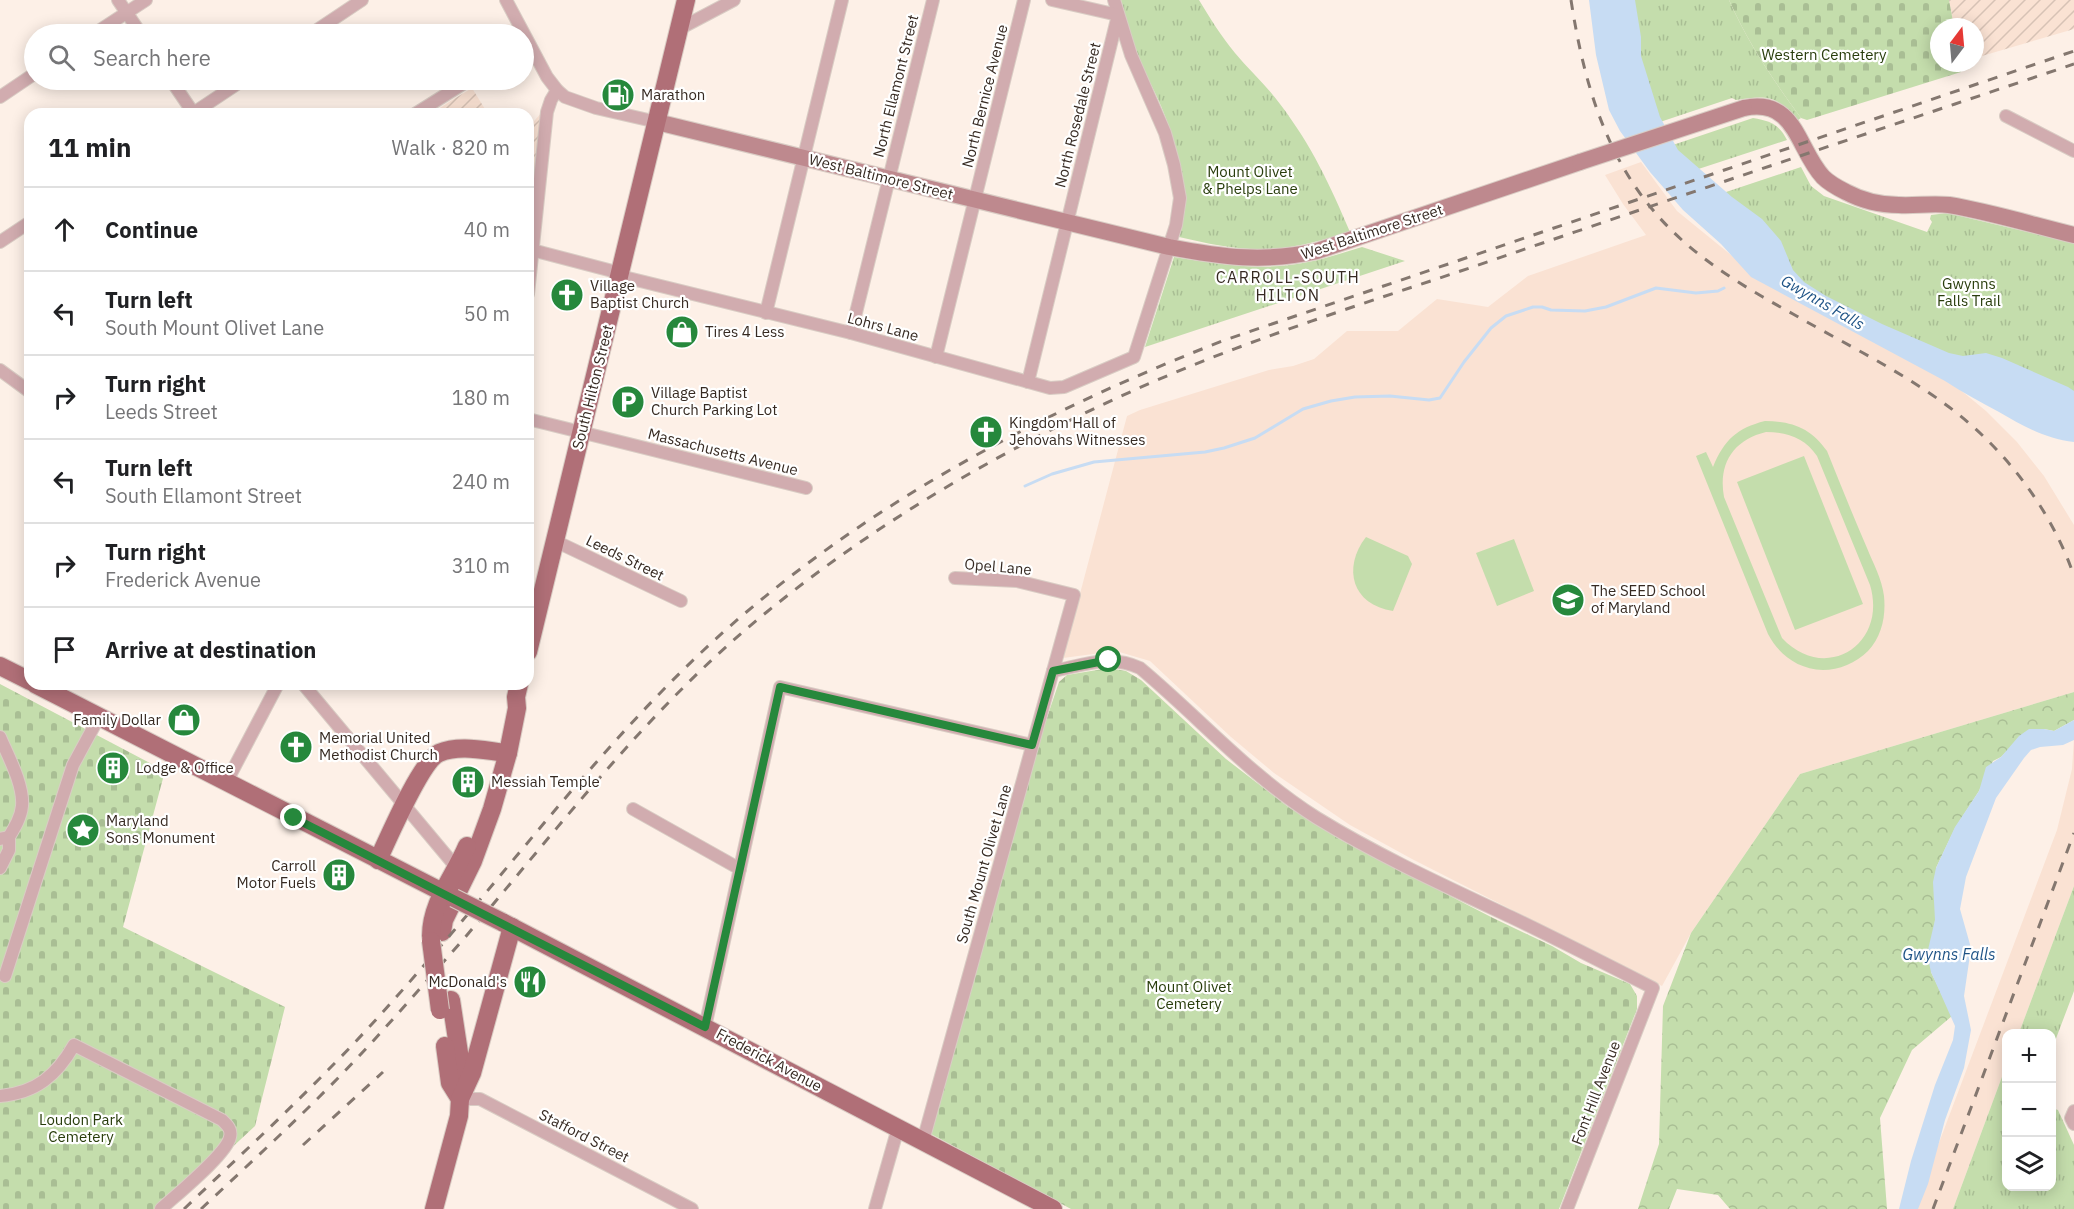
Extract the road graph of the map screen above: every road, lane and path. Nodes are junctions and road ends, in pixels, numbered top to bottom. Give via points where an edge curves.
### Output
1 (118, 0) edge
2 (146, 0) edge
3 (363, 0) edge
4 (506, 0) edge
5 (686, 0) edge
6 (734, 0) edge
7 (842, 0) edge
8 (933, 0) edge
9 (1024, 0) edge
10 (1052, 0) edge
11 (1114, 0) edge
12 (126, 13) junction
13 (1118, 15) junction
14 (109, 24) edge
15 (134, 24) edge
16 (326, 24) edge
17 (517, 24) edge
18 (679, 29) junction
19 (534, 55) edge
20 (24, 81) edge
21 (177, 90) edge
22 (228, 90) edge
23 (453, 90) edge
24 (557, 90) junction
25 (0, 97) edge
26 (189, 108) edge
27 (202, 108) edge
28 (425, 108) edge
29 (2006, 116) dead end
30 (657, 122) junction
31 (2074, 151) edge
32 (804, 158) junction
33 (889, 179) junction
34 (975, 200) junction
35 (1067, 222) junction
36 (24, 226) edge
37 (534, 232) edge
38 (2074, 235) edge
39 (0, 242) edge
40 (1169, 247) junction
41 (534, 251) edge
42 (620, 274) junction
43 (766, 313) junction
44 (851, 333) junction
45 (936, 357) junction
46 (0, 370) edge
47 (1028, 382) junction
48 (24, 384) edge
49 (534, 420) edge
50 (582, 432) junction
51 (806, 488) dead end
52 (555, 541) junction
53 (955, 578) dead end
54 (1074, 595) joint
55 (681, 601) dead end
56 (534, 627) edge
57 (0, 666) edge
58 (1053, 671) junction
59 (24, 678) edge
60 (47, 690) edge
61 (275, 690) edge
62 (308, 690) edge
63 (518, 691) edge
64 (99, 717) junction
65 (0, 737) edge
66 (1032, 745) junction
67 (502, 752) junction
68 (226, 783) junction
69 (405, 806) junction
70 (633, 809) dead end
71 (5, 838) edge
72 (378, 860) junction
73 (456, 867) junction
74 (0, 868) edge
75 (740, 869) junction
76 (448, 895) junction
77 (507, 925) junction
78 (5, 976) dead end
79 (705, 1027) junction
80 (0, 1096) edge
81 (460, 1099) junction
82 (898, 1128) junction
83 (922, 1141) junction
84 (161, 1209) edge
85 (434, 1209) edge
86 (692, 1209) edge
87 (875, 1209) edge
88 (1053, 1209) edge
89 (1567, 1209) edge

1 - 12 street
2 - 12 street
3 - 16 street
4 - 17 street
5 - 18 main road, South Hilton Street
6 - 18 street
7 - 32 street
8 - 33 street, North Ellamont Street
9 - 34 street, North Bernice Avenue
10 - 13 street
11 - 13 street
12 - 14 street
12 - 15 street
13 - 35 street, North Rosedale Street
13 - 40 street via 1165,133 1179,185 1179,212
18 - 30 main road, South Hilton Street
19 - 24 street
20 - 25 street
21 - 26 street
22 - 27 street
23 - 28 street
24 - 30 street, West Baltimore Street via 578,103
24 - 37 street via 547,112
29 - 31 street
30 - 32 main road, West Baltimore Street
30 - 42 main road, South Hilton Street
32 - 33 main road, West Baltimore Street
32 - 43 street
33 - 34 main road, West Baltimore Street
33 - 44 street, North Ellamont Street
34 - 35 main road, West Baltimore Street
34 - 45 street, North Bernice Avenue
35 - 40 main road, West Baltimore Street
35 - 47 street, North Rosedale Street
36 - 39 street
38 - 40 main road, West Baltimore Street, bridge via 1947,205 1896,206 1847,193 1823,178 1784,116 1764,107 1744,108 1297,256 1232,258
40 - 47 street, Lohrs Lane via 1134,357 1064,387
41 - 42 street, Lohrs Lane
42 - 43 street, Lohrs Lane
42 - 50 main road, South Hilton Street
43 - 44 street, Lohrs Lane
44 - 45 street, Lohrs Lane
45 - 47 street, Lohrs Lane
46 - 48 street
49 - 50 street, Massachusetts Avenue
50 - 51 street, Massachusetts Avenue
50 - 52 main road, South Hilton Street
52 - 55 street, Leeds Street
52 - 56 main road, South Hilton Street
53 - 54 street, Opel Lane via 1017,581
54 - 58 street, South Mount Olivet Lane
57 - 59 main road
58 - 66 street, South Mount Olivet Lane
58 - 89 street, Font Hill Avenue via 1109,660 1140,668 1233,754 1316,817 1431,880 1653,988
60 - 64 main road, Frederick Avenue
61 - 68 street
62 - 69 street
63 - 67 main road via 509,705
64 - 68 main road, Frederick Avenue
64 - 78 street via 73,765
65 - 71 street via 17,777 22,805 18,822
66 - 75 street via 780,687
66 - 83 street, South Mount Olivet Lane
67 - 69 main road via 463,748 437,754 421,773
67 - 73 main road
67 - 76 main road via 484,836 466,876
68 - 72 main road, Frederick Avenue
69 - 72 main road
69 - 73 street
70 - 75 street
71 - 74 street via 9,850
72 - 76 main road, Frederick Avenue
73 - 76 main road
75 - 79 street
76 - 77 main road, Frederick Avenue, bridge
76 - 81 main road, bridge via 434,913 431,925 437,937 450,1083
77 - 79 main road, Frederick Avenue
77 - 81 main road via 472,1073
79 - 82 main road, Frederick Avenue
80 - 84 street via 42,1084 74,1045 222,1120 231,1131 224,1150
81 - 85 main road
81 - 86 street, Stafford Street via 480,1100
82 - 83 main road, Frederick Avenue
82 - 87 street
83 - 88 main road, Frederick Avenue

